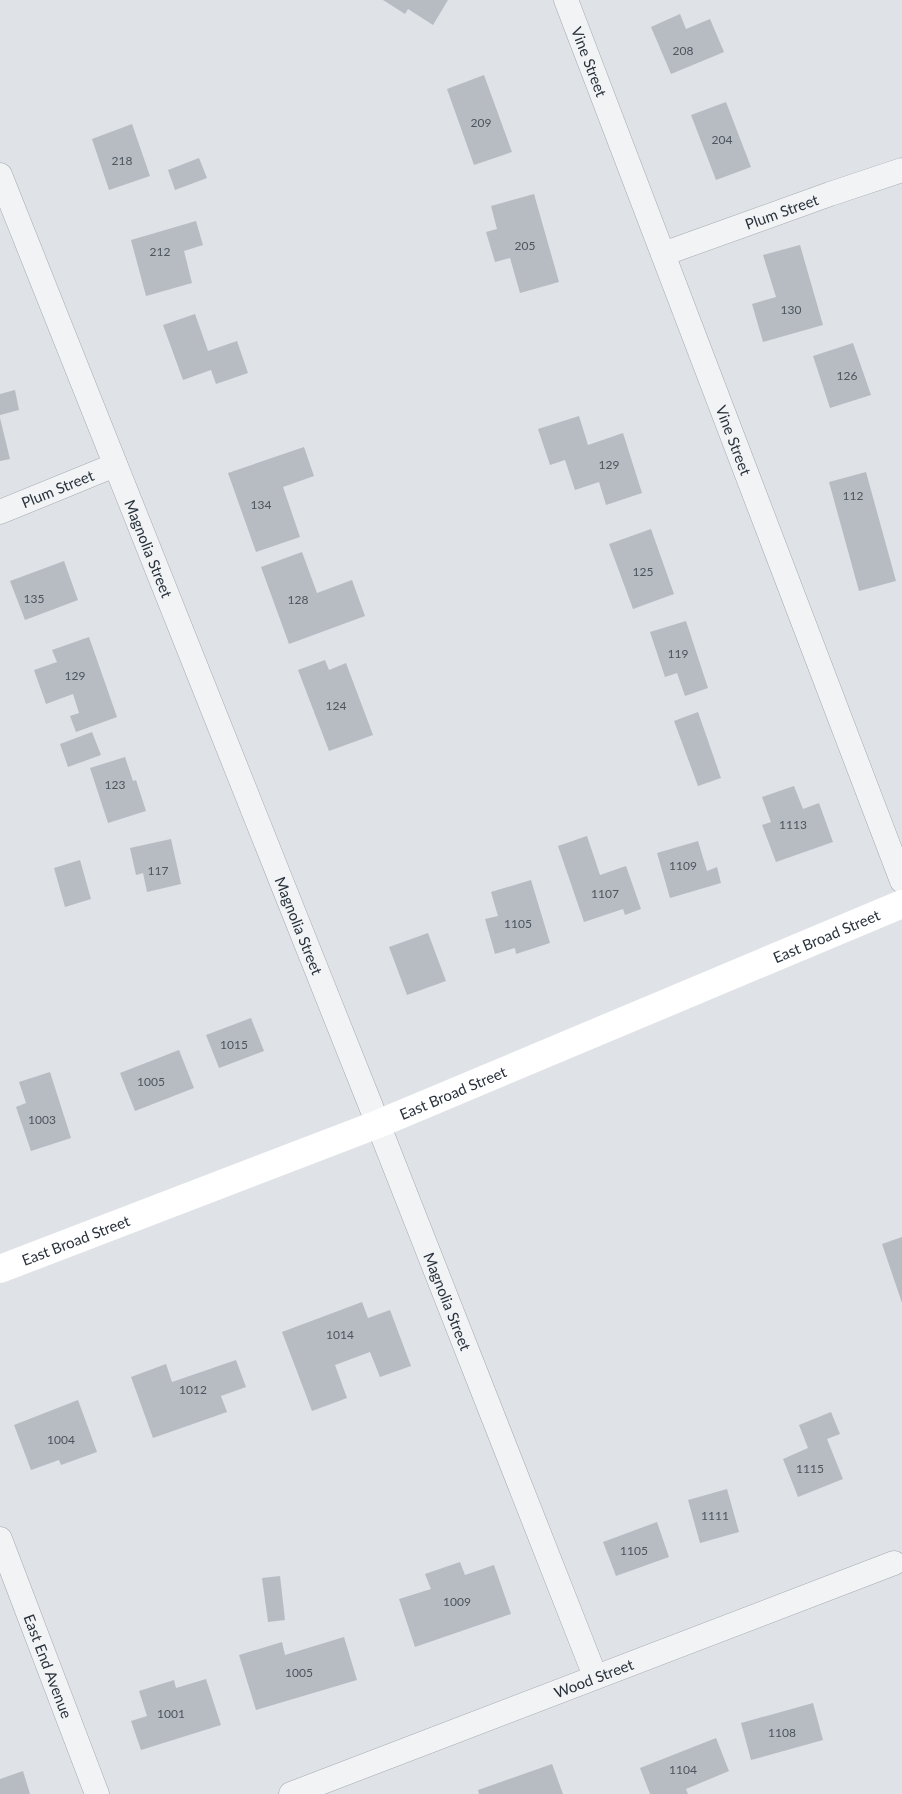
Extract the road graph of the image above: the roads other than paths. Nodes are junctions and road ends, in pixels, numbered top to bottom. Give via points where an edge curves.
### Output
1 (566, 0) edge
2 (902, 170) edge
3 (0, 175) edge
4 (663, 254) junction
5 (115, 465) junction
6 (0, 512) edge
7 (902, 881) edge
8 (902, 904) edge
9 (378, 1124) junction
10 (0, 1269) edge
11 (0, 1539) edge
12 (894, 1563) dead end
13 (595, 1676) junction
14 (97, 1794) edge
15 (291, 1794) edge

1 - 4 street, Vine Street
2 - 4 street, Plum Street
3 - 5 street, Magnolia Street
4 - 7 street, Vine Street
5 - 6 street, Plum Street
5 - 9 street, Magnolia Street
8 - 9 main road, East Broad Street
9 - 10 main road, East Broad Street
9 - 13 street, Magnolia Street
11 - 14 street, East End Avenue
12 - 13 street, Wood Street
13 - 15 street, Wood Street

